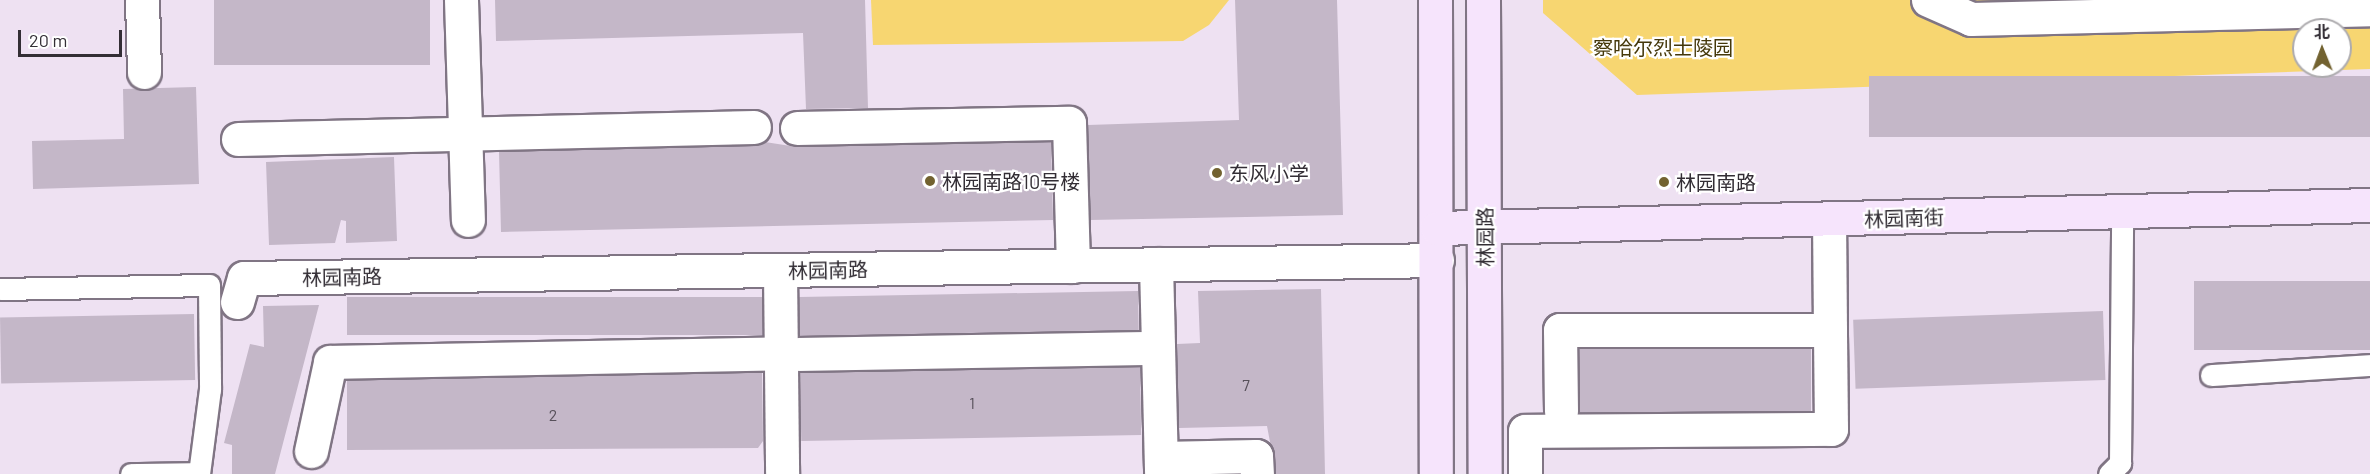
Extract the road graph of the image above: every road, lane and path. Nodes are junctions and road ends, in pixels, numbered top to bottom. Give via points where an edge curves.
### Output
1 (142, 0) edge
2 (461, 0) edge
3 (1435, 0) edge
4 (1483, 0) edge
5 (1928, 0) edge
6 (2370, 9) edge
7 (144, 72) dead end
8 (754, 127) dead end
9 (797, 128) dead end
10 (465, 133) junction
11 (238, 139) dead end
12 (2370, 205) edge
13 (2122, 212) junction
14 (468, 220) dead end
15 (1828, 220) junction
16 (1486, 230) junction
17 (1437, 244) junction
18 (1156, 264) junction
19 (1073, 266) junction
20 (780, 271) junction
21 (0, 289) edge
22 (237, 302) dead end
23 (1830, 330) junction
24 (1158, 348) junction
25 (790, 354) junction
26 (2370, 365) edge
27 (2211, 375) dead end
28 (1562, 411) dead end
29 (311, 451) dead end
30 (1161, 466) edge
31 (199, 473) edge
32 (131, 474) edge
33 (782, 474) edge
34 (1257, 474) edge
35 (1436, 474) edge
36 (1485, 474) edge
37 (1525, 474) edge
38 (2109, 474) edge

1 - 7 street
2 - 10 street
3 - 17 main road
4 - 16 main road, 林园路
5 - 6 street via 1971,19
8 - 10 street
9 - 19 street via 1069,123
10 - 11 street
10 - 14 street
12 - 13 main road, 林园南街
13 - 15 main road, 林园南街
13 - 38 lane via 2120,463
15 - 16 main road, 林园南街
15 - 23 street
16 - 17 main road, 林园南街
16 - 36 main road, 林园路
17 - 18 street, 林园南路
17 - 35 main road
18 - 19 street, 林园南路
18 - 24 street
19 - 20 street, 林园南路
20 - 22 street, 林园南路 via 244,278
20 - 25 street
21 - 31 lane via 209,285 210,389
23 - 28 street via 1560,330
23 - 37 street via 1831,429 1525,431
24 - 25 street
24 - 30 street
25 - 29 street via 330,362
25 - 33 street
26 - 27 lane
30 - 34 street via 1257,456
31 - 32 lane

